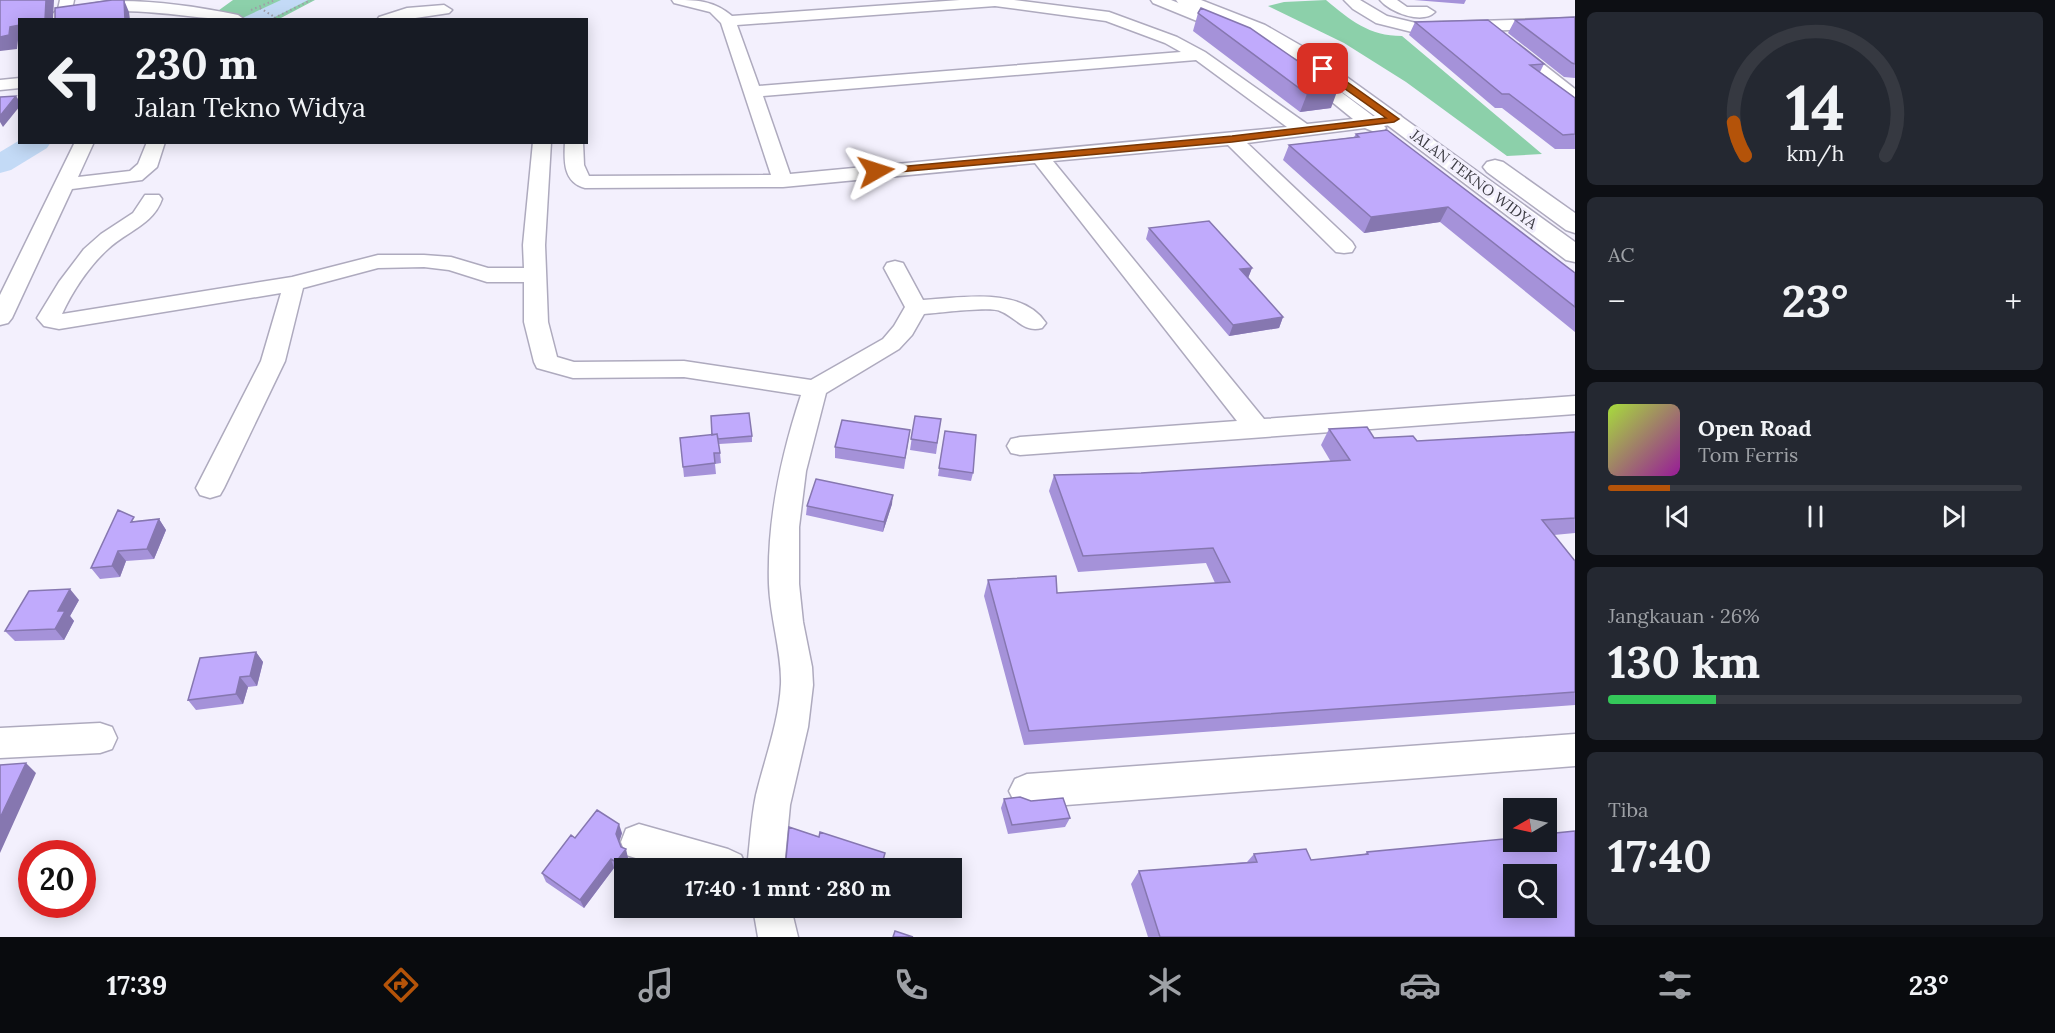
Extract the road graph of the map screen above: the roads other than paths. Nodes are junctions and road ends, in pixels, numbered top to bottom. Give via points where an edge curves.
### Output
1 (221, 0) edge
2 (679, 0) edge
3 (1158, 0) edge
4 (1185, 0) edge
5 (1227, 0) edge
6 (1351, 0) edge
7 (1387, 0) edge
8 (120, 2) edge
9 (1565, 8) dead end
10 (1534, 9) junction
11 (444, 10) dead end
12 (61, 11) edge
13 (196, 13) edge
14 (177, 18) edge
15 (239, 18) edge
16 (391, 18) edge
17 (728, 21) junction
18 (1557, 23) junction
19 (1575, 23) edge
20 (1486, 26) junction
21 (1249, 31) junction
22 (1199, 55) junction
23 (18, 83) edge
24 (0, 85) edge
25 (752, 92) junction
26 (1575, 98) edge
27 (1394, 119) junction
28 (1368, 122) junction
29 (1303, 130) junction
30 (1232, 139) junction
31 (84, 144) edge
32 (155, 144) edge
33 (542, 144) edge
34 (574, 144) edge
35 (1038, 156) junction
36 (1481, 157) dead end
37 (783, 181) junction
38 (65, 184) junction
39 (152, 199) dead end
40 (1575, 225) edge
41 (1537, 226) junction
42 (1514, 230) junction
43 (1344, 247) dead end
44 (1571, 263) edge
45 (895, 268) dead end
46 (534, 275) junction
47 (292, 284) junction
48 (916, 307) junction
49 (0, 318) edge
50 (1034, 323) dead end
51 (815, 389) junction
52 (1575, 405) edge
53 (1257, 428) junction
54 (1020, 446) dead end
55 (210, 488) dead end
56 (100, 738) dead end
57 (0, 743) edge
58 (1575, 750) edge
59 (1028, 791) dead end
60 (639, 842) dead end
61 (694, 858) edge
62 (767, 858) edge
63 (774, 918) edge
64 (778, 937) edge

1 - 13 street
2 - 17 street via 715,9
3 - 21 street
4 - 21 main road, JALAN TEKNO WIDYA
5 - 27 main road, JALAN TEKNO WIDYA via 1305,35 1424,116
6 - 20 street via 1368,15 1398,26
7 - 10 street via 1403,11
8 - 12 street
8 - 13 street
9 - 10 street
10 - 18 street
11 - 16 street
13 - 14 street
13 - 15 street
17 - 22 street via 1005,2 1109,17
17 - 25 street
18 - 19 street
18 - 20 street
20 - 26 street
21 - 27 main road, JALAN TEKNO WIDYA via 1305,56
21 - 28 street
22 - 25 street
22 - 29 street
23 - 24 street
25 - 37 street
27 - 28 street
27 - 41 main road, JALAN TEKNO WIDYA
28 - 29 street
28 - 42 street
29 - 30 street
30 - 35 street
30 - 43 street
31 - 38 street
32 - 38 street via 147,167 135,176
33 - 46 street
34 - 37 street via 576,172 585,182
35 - 37 street
35 - 53 street
36 - 40 main road, JALAN TEKNO WIDYA
38 - 49 street
39 - 47 street via 145,214 107,238 93,253 51,312 52,321
41 - 42 street
41 - 44 main road, JALAN TEKNO WIDYA
42 - 44 street
45 - 48 street
46 - 47 street via 488,275 424,261 378,262
46 - 51 street via 536,322 546,362 552,365 573,370 684,369
47 - 55 street via 273,361
48 - 50 street via 997,303
48 - 51 street via 891,344
51 - 62 street via 798,440 785,519 786,614 797,684 774,798
52 - 53 street
53 - 54 street
56 - 57 street
58 - 59 street
60 - 61 street
63 - 64 street

